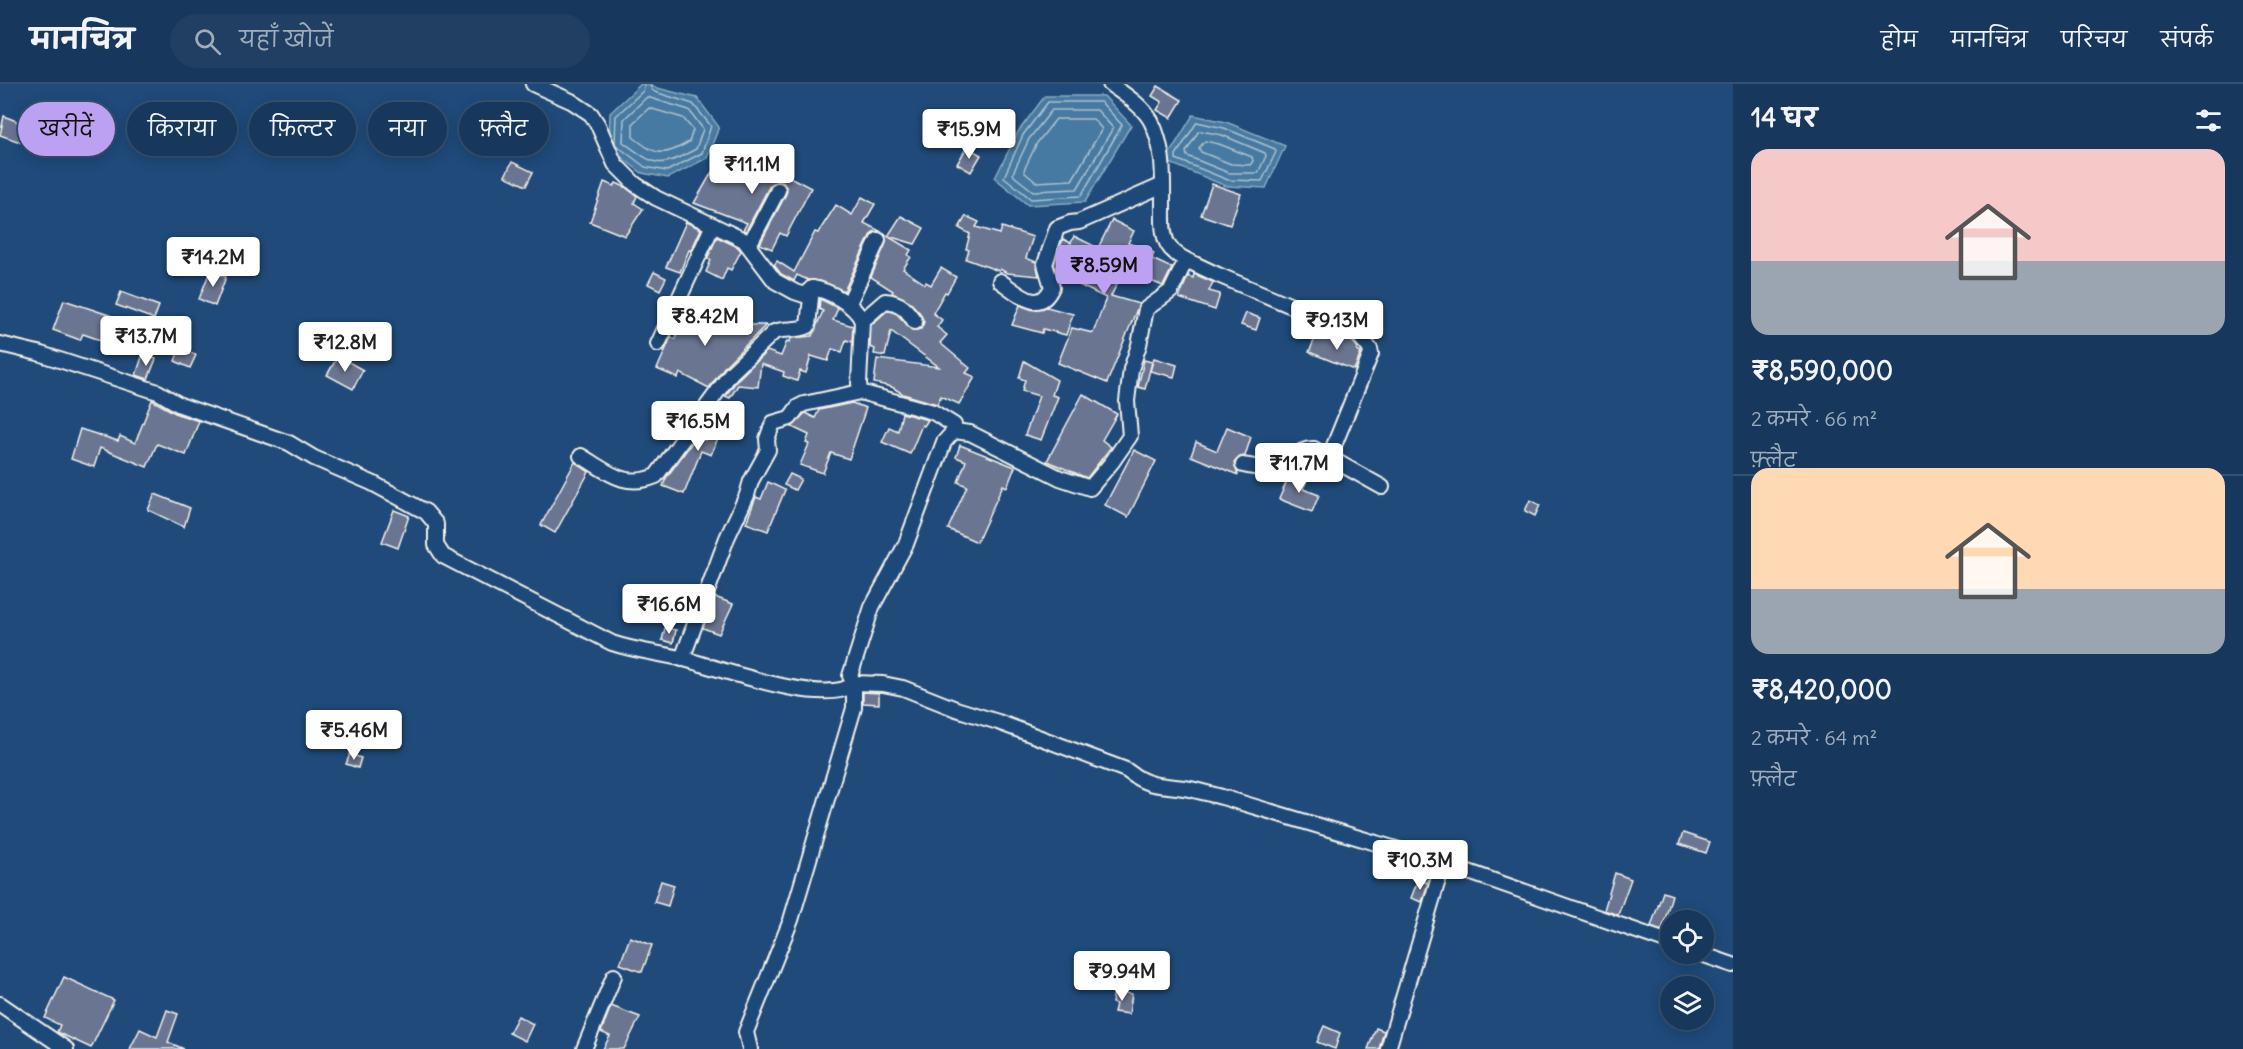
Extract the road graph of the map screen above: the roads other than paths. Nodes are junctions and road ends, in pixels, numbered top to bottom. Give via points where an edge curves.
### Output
1 (533, 84) edge
2 (1110, 84) edge
3 (1163, 185) junction
4 (778, 190) dead end
5 (713, 225) junction
6 (878, 240) dead end
7 (749, 245) junction
8 (1186, 260) junction
9 (1000, 281) dead end
10 (812, 288) junction
11 (849, 303) junction
12 (862, 321) junction
13 (915, 322) dead end
14 (0, 344) edge
15 (658, 344) dead end
16 (860, 392) junction
17 (954, 430) junction
18 (581, 456) dead end
19 (1329, 458) junction
20 (1243, 465) dead end
21 (1382, 487) dead end
22 (682, 658) junction
23 (854, 683) junction
24 (1443, 863) junction
25 (1660, 939) edge
26 (1714, 958) edge
27 (1733, 965) edge
28 (614, 976) dead end
29 (0, 1004) edge
30 (66, 1049) edge
31 (584, 1049) edge
32 (750, 1049) edge
33 (1388, 1049) edge

1 - 5 street via 591,114 615,164 635,184
2 - 3 street via 1138,104 1151,121 1159,141
3 - 8 street via 1168,244
3 - 9 street via 1057,228 1045,264 1052,287 1042,301 1027,299
4 - 7 street
5 - 7 street
5 - 15 street
6 - 11 street
7 - 10 street via 775,281 804,295
8 - 17 street via 1171,291 1146,309 1127,400 1130,436 1090,488 1059,478 970,433
8 - 19 street via 1358,334 1366,344 1371,354
10 - 11 street
10 - 18 street via 808,326 774,332 731,373 656,476 644,481 621,480
11 - 12 street
12 - 13 street via 885,301 905,308
12 - 16 street
14 - 22 street via 158,392 180,405 289,443 426,512 436,524 438,551 450,561 612,642
16 - 17 street via 933,412 954,425
16 - 22 street via 804,404 790,418 773,423 768,450 727,538
17 - 23 street via 944,442 906,544 872,607 850,676
19 - 20 street via 1306,449 1275,468
19 - 21 street
22 - 23 street via 773,685 838,692
23 - 24 street via 903,688 1126,770 1151,785 1222,797
23 - 32 street via 854,708 791,920 746,1032
24 - 25 street
24 - 33 street
26 - 27 street
28 - 31 street
29 - 30 street

